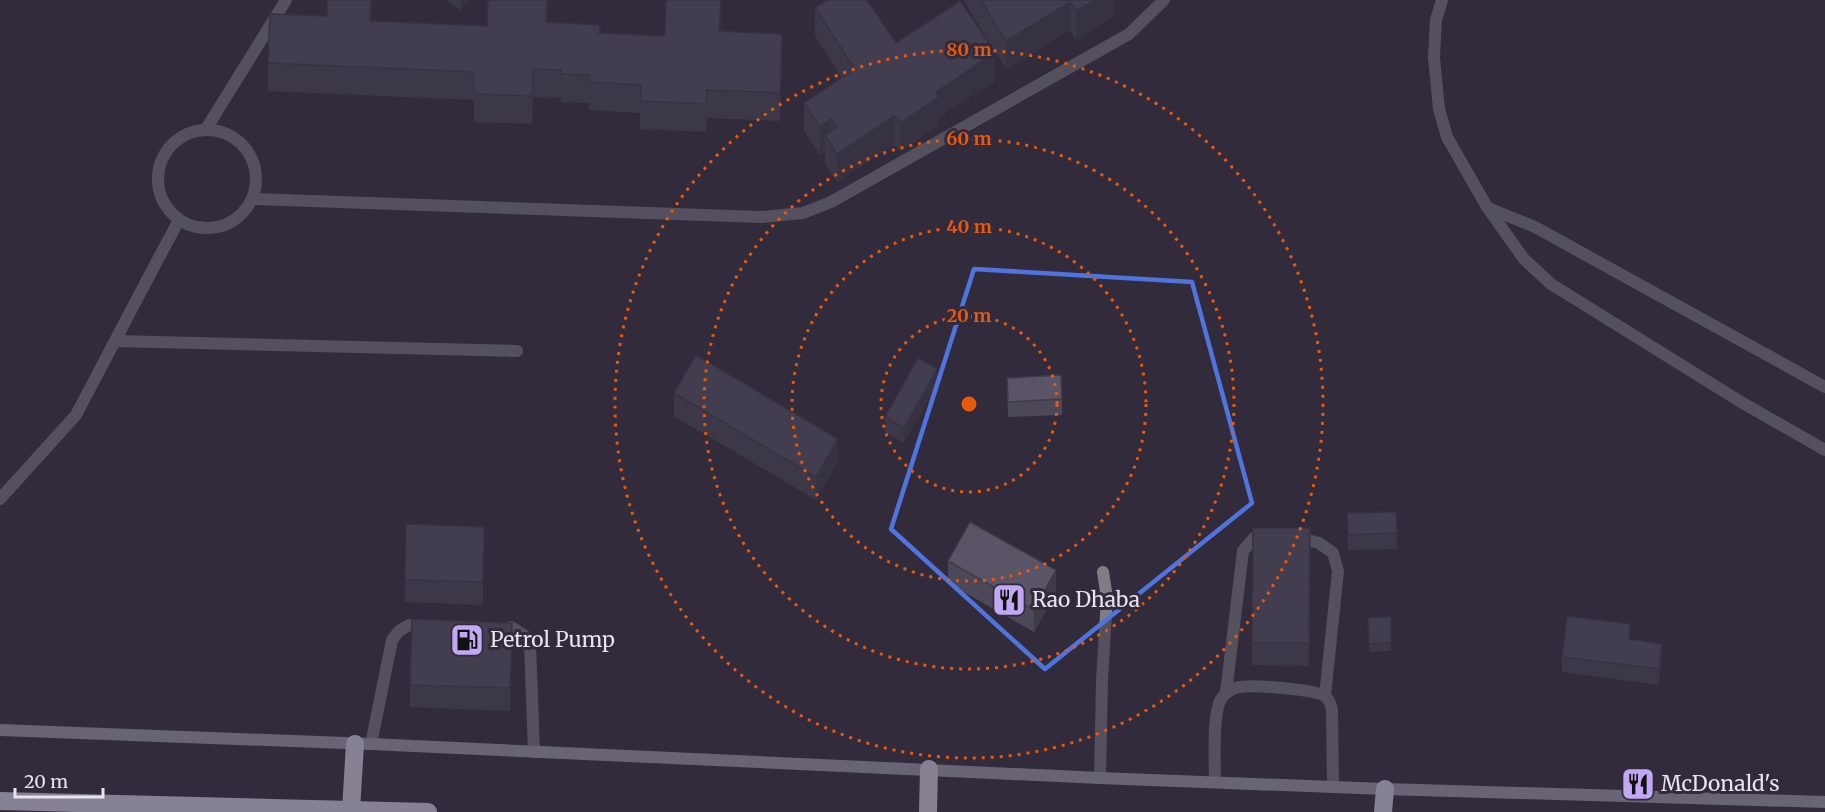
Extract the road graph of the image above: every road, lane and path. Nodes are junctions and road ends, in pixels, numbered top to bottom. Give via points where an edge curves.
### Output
1 (286, 0) edge
2 (1164, 0) edge
3 (1442, 0) edge
4 (206, 129) junction
5 (253, 199) junction
6 (1487, 207) junction
7 (179, 220) junction
8 (115, 341) junction
9 (517, 351) dead end
10 (1824, 384) edge
11 (1825, 450) edge
12 (0, 499) edge
13 (1103, 572) dead end
14 (409, 625) edge
15 (511, 627) edge
16 (1226, 693) junction
17 (1325, 696) junction
18 (0, 730) edge
19 (363, 744) junction
20 (534, 752) junction
21 (929, 769) junction
22 (1100, 778) junction
23 (1215, 782) junction
24 (1333, 787) junction
25 (1385, 789) junction
26 (0, 801) edge
27 (1825, 802) edge
28 (351, 810) junction
29 (428, 812) edge
30 (928, 812) edge
31 (1383, 812) edge

1 - 4 street
2 - 5 street via 1129,34 831,202 803,213 761,217
3 - 6 street via 1436,20 1434,58 1439,109 1447,137
4 - 5 street via 237,139 249,152 257,184
4 - 7 street via 177,140 159,165 160,195
5 - 7 street via 247,210 227,225 202,229
6 - 10 street via 1535,227
6 - 11 street via 1524,259 1551,284
7 - 8 street
8 - 9 street
8 - 12 street via 76,415
13 - 22 street via 1107,598
14 - 19 street via 392,640
15 - 20 street via 524,634 530,643
16 - 17 street via 1252,686
16 - 17 street via 1244,551 1254,538 1293,536 1319,543 1333,553 1338,571
16 - 23 street via 1216,713
17 - 24 street via 1332,710
18 - 19 street
19 - 20 street
19 - 28 highway
20 - 21 street
21 - 22 street
21 - 30 highway
22 - 23 street
23 - 24 street
24 - 25 street
25 - 27 street
25 - 31 highway
26 - 28 highway
28 - 29 highway

